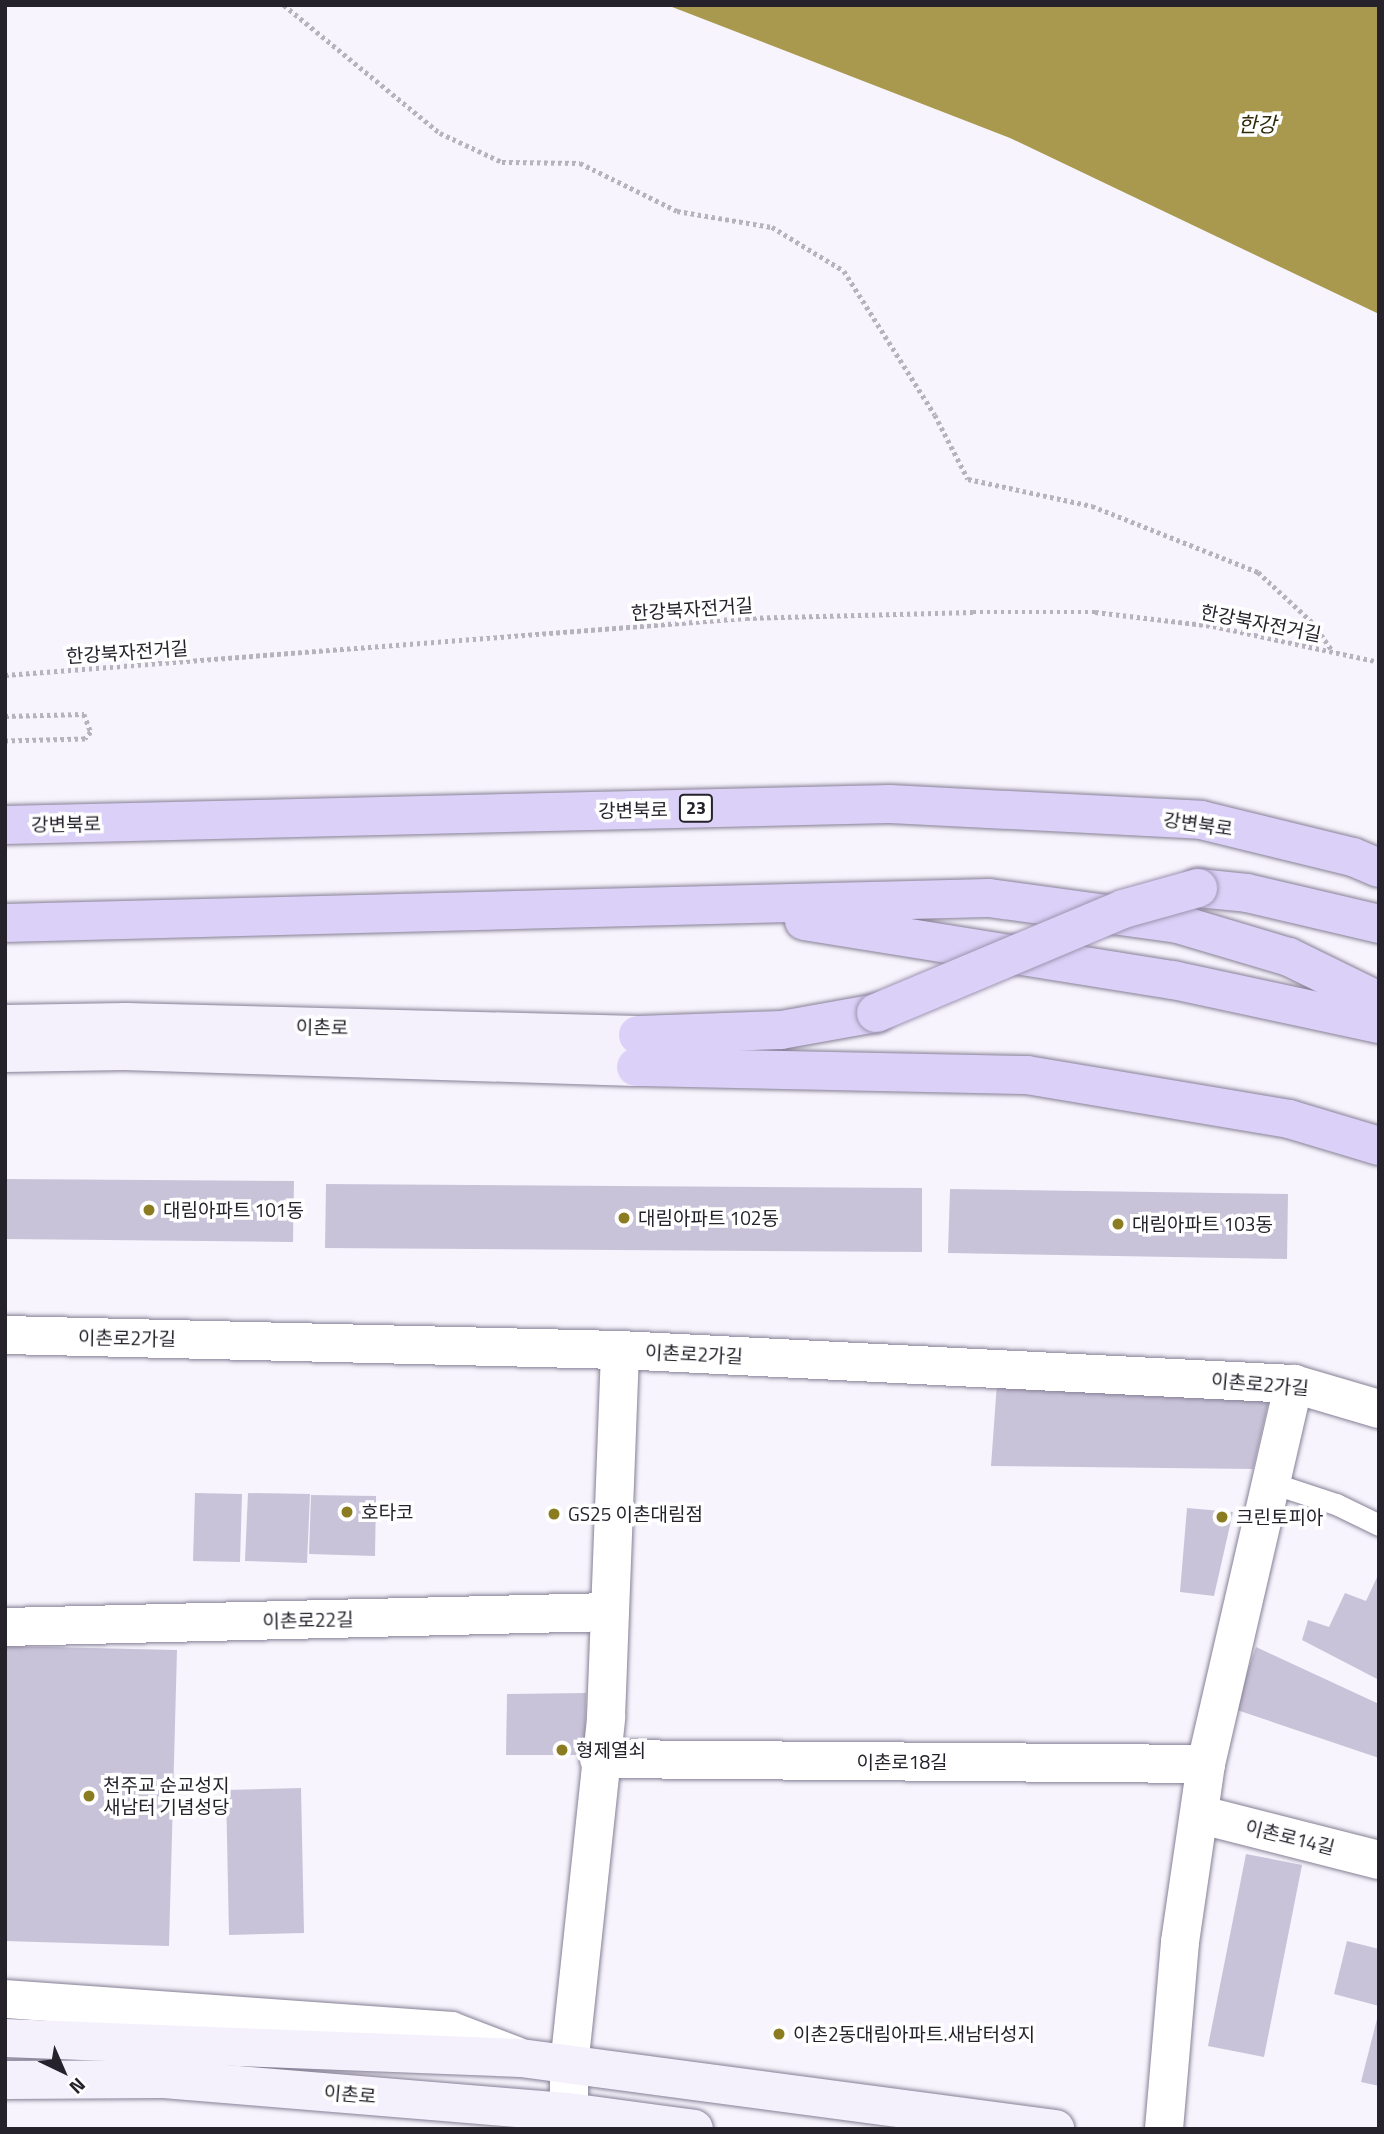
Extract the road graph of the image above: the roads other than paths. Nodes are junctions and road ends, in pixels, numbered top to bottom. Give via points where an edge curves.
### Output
1 (5, 825) edge
2 (1379, 868) edge
3 (715, 908) junction
4 (5, 923) edge
5 (1379, 924) edge
6 (1379, 1001) edge
7 (5, 1024) edge
8 (1379, 1024) edge
9 (637, 1051) junction
10 (5, 1054) edge
11 (1379, 1146) edge
12 (5, 1335) edge
13 (620, 1350) junction
14 (1294, 1384) junction
15 (1379, 1409) edge
16 (1269, 1482) junction
17 (1379, 1525) edge
18 (610, 1612) junction
19 (5, 1627) edge
20 (599, 1759) junction
21 (1206, 1764) junction
22 (1202, 1815) junction
23 (1379, 1860) edge
24 (5, 1999) edge
25 (5, 2038) edge
26 (521, 2058) junction
27 (569, 2066) junction
28 (5, 2080) edge
29 (569, 2112) junction
30 (694, 2129) edge
31 (1055, 2129) edge
32 (1164, 2129) edge

1 - 2 highway, 강변북로 / 23 via 890,804 1201,820 1353,857
3 - 4 highway
3 - 6 highway via 989,898 1165,922 1289,957
3 - 8 highway via 1173,980
5 - 9 highway, bridge via 1247,893 1198,888 1123,909 876,1013
7 - 9 street, 이촌로
9 - 10 street, 이촌로
9 - 11 highway via 1027,1075 1289,1119
12 - 13 street, 이촌로2가길
13 - 14 street, 이촌로2가길
13 - 18 street
14 - 15 street, 이촌로2가길
14 - 16 street
16 - 17 lane via 1336,1504
16 - 21 street
18 - 19 street, 이촌로22길
18 - 20 street via 606,1717
20 - 21 street, 이촌로18길
20 - 27 street
21 - 22 street
22 - 23 street, 이촌로14길
22 - 32 street via 1180,1941
24 - 26 street via 451,2031
25 - 26 street
26 - 27 street
27 - 29 street
27 - 31 street
28 - 29 street, 이촌로 via 164,2079
29 - 30 street, 이촌로

